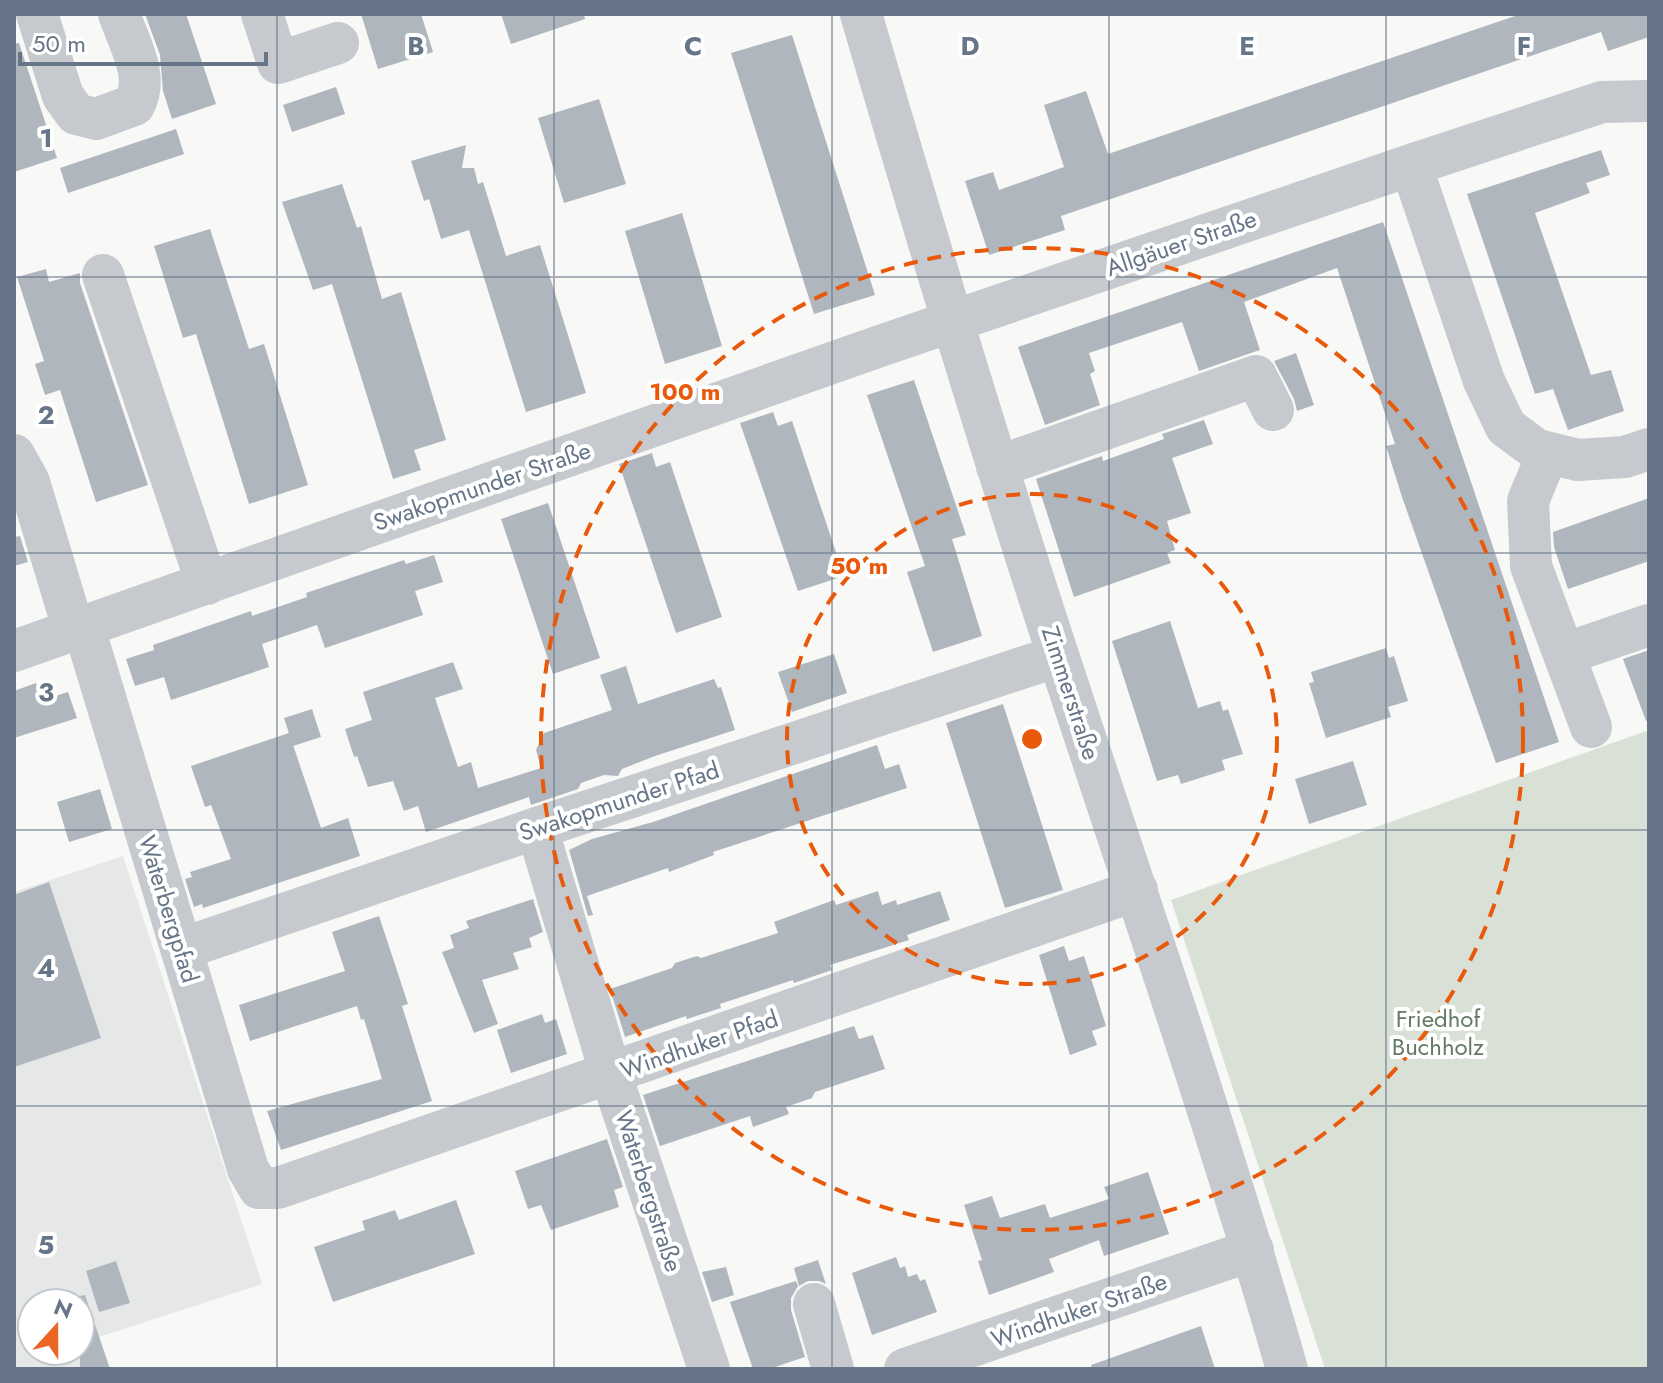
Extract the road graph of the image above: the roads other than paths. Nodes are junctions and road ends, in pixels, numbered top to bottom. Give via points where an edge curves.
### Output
1 (37, 14) edge
2 (119, 14) edge
3 (262, 14) edge
4 (861, 14) edge
5 (338, 43) dead end
6 (1649, 101) edge
7 (1411, 165) junction
8 (103, 275) dead end
9 (951, 321) junction
10 (1273, 410) dead end
11 (1649, 449) edge
12 (1548, 453) junction
13 (14, 455) edge
14 (997, 467) junction
15 (207, 584) junction
16 (1649, 625) edge
17 (79, 629) junction
18 (14, 651) edge
19 (1564, 654) junction
20 (1058, 656) junction
21 (1591, 727) dead end
22 (537, 828) junction
23 (1137, 890) junction
24 (181, 949) junction
25 (611, 1075) junction
26 (259, 1188) joint
27 (1253, 1250) junction
28 (814, 1304) dead end
29 (709, 1369) edge
30 (833, 1369) edge
31 (905, 1369) edge
32 (1287, 1369) edge

1 - 2 street via 63,96 76,114 96,119 134,105 142,91
3 - 5 street via 278,63
4 - 9 street, Zimmerstraße
6 - 7 street, Allgäuer Straße via 1602,102
7 - 9 street, Allgäuer Straße
7 - 12 street via 1506,427
8 - 15 street
9 - 14 street, Zimmerstraße
9 - 15 street, Swakopmunder Straße
10 - 14 street via 1256,376
11 - 12 street via 1625,457 1578,460
12 - 19 street via 1528,501 1531,566
13 - 17 street, Waterbergpfad via 29,482
14 - 20 street, Zimmerstraße
15 - 17 street, Swakopmunder Straße
16 - 19 street
17 - 18 street, Swakopmunder Straße
17 - 24 street, Waterbergpfad
19 - 21 street
20 - 22 street, Swakopmunder Pfad
20 - 23 street, Zimmerstraße
22 - 24 street, Swakopmunder Pfad
22 - 25 street, Waterbergstraße
23 - 25 street, Windhuker Pfad
23 - 27 street, Zimmerstraße
24 - 26 street, Waterbergpfad via 248,1169
25 - 26 street, Windhuker Pfad via 278,1188
25 - 29 street, Waterbergstraße
27 - 31 street, Windhuker Straße
27 - 32 street, Zimmerstraße
28 - 30 street

